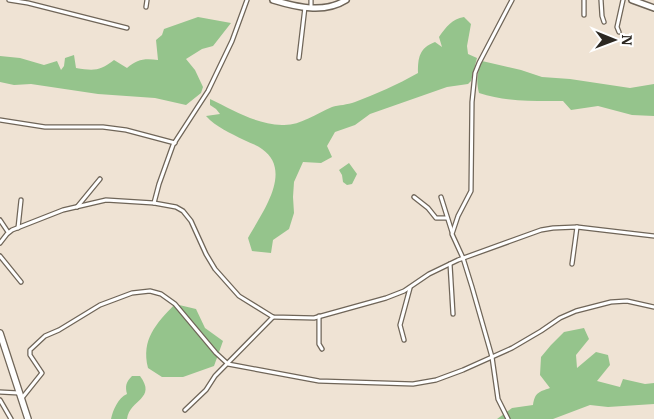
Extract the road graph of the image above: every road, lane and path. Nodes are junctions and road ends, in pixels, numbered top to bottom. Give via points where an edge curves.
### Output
1 (9, 0) edge
2 (148, 0) edge
3 (247, 0) edge
4 (273, 0) edge
5 (311, 0) edge
6 (346, 0) edge
7 (512, 0) edge
8 (584, 0) edge
9 (601, 0) edge
10 (623, 0) edge
11 (632, 0) edge
12 (285, 2) edge
13 (146, 7) dead end
14 (308, 8) junction
15 (654, 8) edge
16 (584, 15) dead end
17 (604, 22) dead end
18 (127, 28) dead end
19 (619, 32) dead end
20 (299, 58) dead end
21 (0, 120) edge
22 (175, 143) junction
23 (100, 178) dead end
24 (414, 197) dead end
25 (441, 197) dead end
26 (20, 200) dead end
27 (154, 203) junction
28 (77, 207) junction
29 (447, 218) junction
30 (0, 220) edge
31 (577, 227) junction
32 (18, 228) junction
33 (9, 232) junction
34 (452, 234) junction
35 (654, 236) edge
36 (0, 243) edge
37 (0, 256) edge
38 (464, 258) junction
39 (450, 264) junction
40 (572, 264) dead end
41 (20, 282) dead end
42 (410, 287) junction
43 (654, 308) edge
44 (453, 314) dead end
45 (319, 316) junction
46 (273, 317) junction
47 (0, 333) edge
48 (404, 340) dead end
49 (322, 349) dead end
50 (492, 357) junction
51 (228, 364) junction
52 (0, 392) edge
53 (21, 396) junction
54 (0, 400) edge
55 (185, 410) dead end
56 (11, 419) edge
57 (28, 419) edge
58 (508, 419) edge

1 - 18 street
2 - 13 street
3 - 22 street via 208,91
4 - 12 street
5 - 14 street
6 - 14 street via 329,7
7 - 34 street via 475,74 471,191
8 - 16 street
9 - 17 street
10 - 19 street
11 - 15 street
12 - 14 street
14 - 20 street
21 - 22 street via 45,127 126,130
22 - 27 street via 158,184
23 - 28 street
24 - 29 street via 436,218
25 - 29 street
26 - 32 street
27 - 28 street via 106,200
27 - 46 street via 183,211 216,269 239,296
28 - 32 street
29 - 34 street
30 - 33 street
31 - 35 street
31 - 38 street via 541,230
31 - 40 street
32 - 33 street
33 - 36 street
34 - 38 street
37 - 41 street
38 - 39 street
38 - 50 street
39 - 42 street
39 - 44 street
42 - 45 street via 386,298
42 - 48 street via 400,325
43 - 50 street via 627,301 576,311
45 - 46 street
45 - 49 street via 319,344
46 - 51 street
47 - 53 main road
50 - 51 street via 451,376 408,384 319,381
50 - 58 street via 498,399
51 - 53 street via 169,299 154,291 139,291 100,305 45,336 32,347 30,355 42,373
51 - 55 street
52 - 53 street
53 - 57 main road
54 - 56 street

